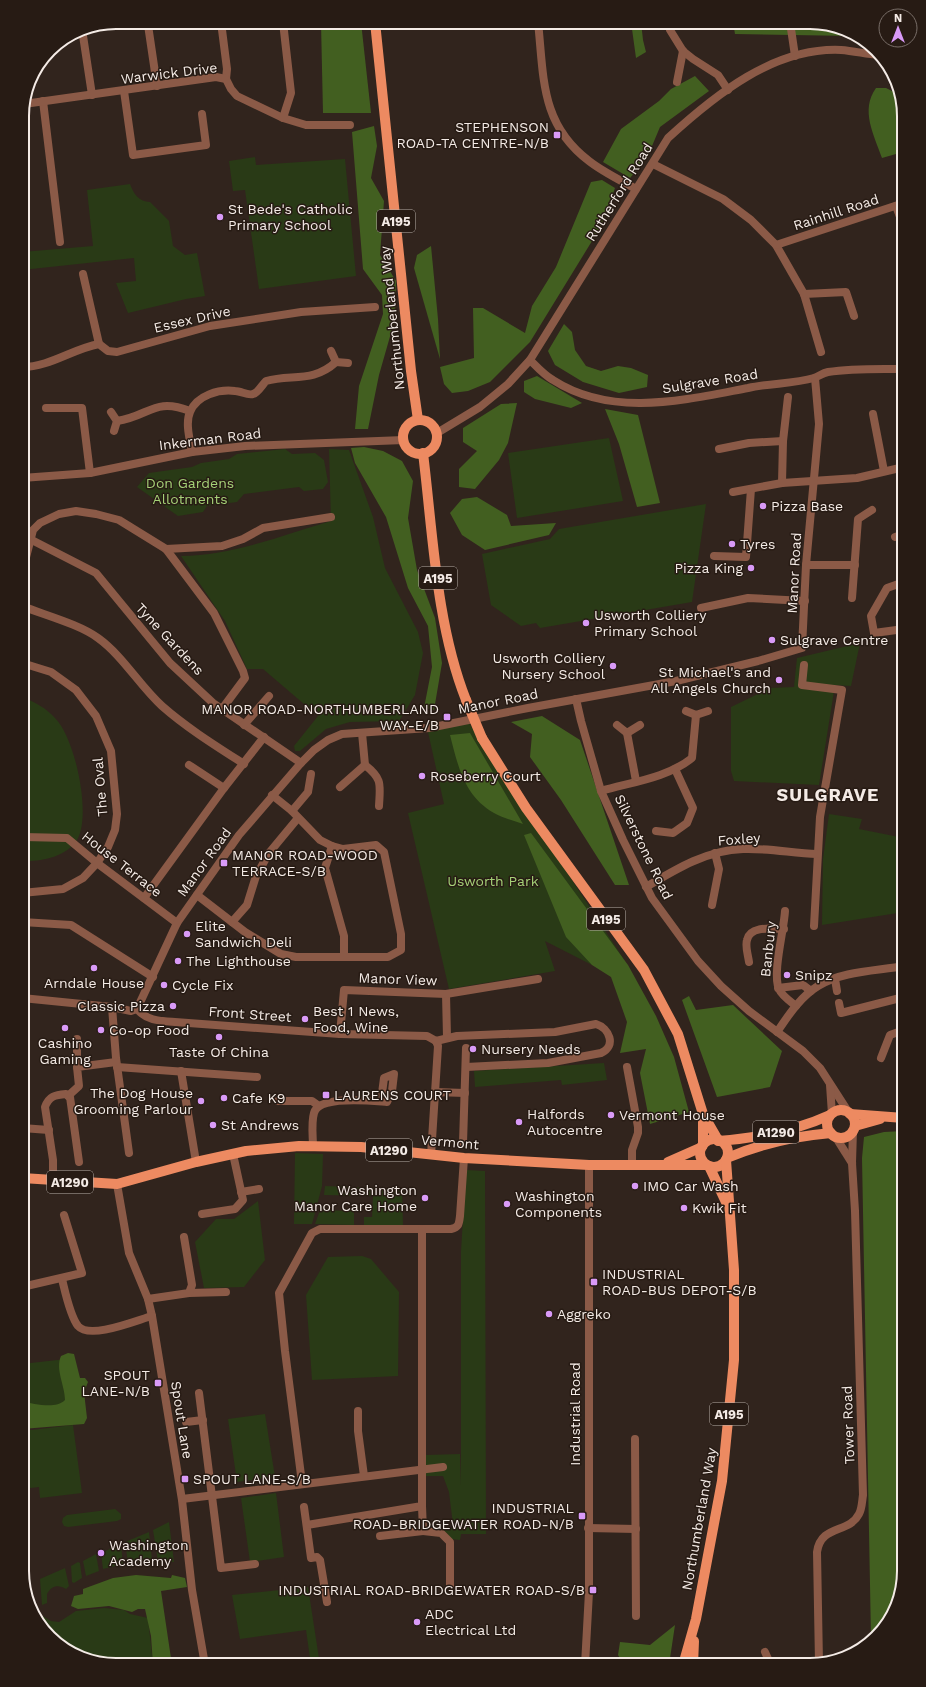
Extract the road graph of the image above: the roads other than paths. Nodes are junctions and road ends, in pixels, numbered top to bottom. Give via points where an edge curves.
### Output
1 (149, 29) edge
2 (222, 29) edge
3 (284, 29) edge
4 (376, 29) edge
5 (539, 29) edge
6 (670, 29) edge
7 (791, 29) edge
8 (83, 36) edge
9 (683, 51) junction
10 (872, 54) edge
11 (795, 56) junction
12 (226, 79) junction
13 (677, 82) dead end
14 (156, 86) junction
15 (728, 90) junction
16 (124, 91) junction
17 (92, 95) junction
18 (43, 102) junction
19 (30, 103) edge
20 (202, 114) dead end
21 (283, 118) junction
22 (350, 125) dead end
23 (653, 164) junction
24 (636, 189) junction
25 (897, 206) edge
26 (60, 242) dead end
27 (776, 245) junction
28 (83, 274) dead end
29 (804, 294) junction
30 (375, 307) dead end
31 (854, 316) dead end
32 (99, 344) junction
33 (331, 351) dead end
34 (821, 352) dead end
35 (530, 360) junction
36 (336, 362) junction
37 (348, 363) dead end
38 (29, 367) edge
39 (897, 369) edge
40 (815, 378) junction
41 (252, 395) junction
42 (788, 397) dead end
43 (260, 401) dead end
44 (46, 408) dead end
45 (190, 411) junction
46 (112, 412) dead end
47 (873, 414) dead end
48 (418, 420) junction
49 (117, 421) junction
50 (114, 431) dead end
51 (437, 433) junction
52 (404, 440) junction
53 (782, 441) junction
54 (719, 449) dead end
55 (192, 452) junction
56 (423, 454) junction
57 (897, 468) edge
58 (884, 471) junction
59 (90, 473) junction
60 (29, 477) edge
61 (814, 481) junction
62 (782, 483) junction
63 (751, 489) junction
64 (733, 492) dead end
65 (872, 510) dead end
66 (331, 517) dead end
67 (30, 539) junction
68 (29, 543) edge
69 (166, 549) junction
70 (714, 556) dead end
71 (855, 565) junction
72 (806, 566) junction
73 (897, 584) edge
74 (852, 598) dead end
75 (805, 601) junction
76 (702, 608) dead end
77 (29, 609) edge
78 (897, 630) edge
79 (29, 665) edge
80 (804, 665) dead end
81 (269, 696) dead end
82 (576, 699) junction
83 (222, 709) junction
84 (686, 711) dead end
85 (708, 711) dead end
86 (696, 715) junction
87 (244, 725) junction
88 (617, 725) dead end
89 (640, 725) dead end
90 (362, 733) junction
91 (627, 733) junction
92 (264, 738) junction
93 (301, 763) junction
94 (244, 764) junction
95 (189, 765) dead end
96 (365, 765) junction
97 (675, 769) junction
98 (312, 774) dead end
99 (636, 781) junction
100 (340, 787) dead end
101 (224, 788) junction
102 (602, 791) junction
103 (272, 795) junction
104 (379, 806) dead end
105 (292, 811) junction
106 (298, 818) junction
107 (656, 831) dead end
108 (29, 837) edge
109 (332, 846) junction
110 (715, 853) junction
111 (817, 854) junction
112 (97, 863) junction
113 (646, 887) junction
114 (29, 892) edge
115 (197, 895) junction
116 (144, 898) junction
117 (712, 905) dead end
118 (786, 911) dead end
119 (29, 922) edge
120 (232, 922) junction
121 (177, 923) junction
122 (814, 926) dead end
123 (784, 929) junction
124 (344, 957) junction
125 (749, 962) dead end
126 (897, 967) edge
127 (152, 977) junction
128 (538, 979) dead end
129 (835, 979) junction
130 (778, 988) junction
131 (811, 991) junction
132 (837, 991) dead end
133 (446, 994) junction
134 (29, 999) edge
135 (897, 999) edge
136 (839, 1003) dead end
137 (796, 1006) junction
138 (112, 1007) junction
139 (137, 1009) junction
140 (776, 1032) junction
141 (897, 1032) edge
142 (340, 1034) junction
143 (447, 1037) junction
144 (77, 1039) dead end
145 (436, 1041) junction
146 (466, 1048) dead end
147 (881, 1058) dead end
148 (117, 1062) junction
149 (77, 1066) junction
150 (466, 1067) junction
151 (628, 1067) dead end
152 (181, 1072) junction
153 (257, 1077) dead end
154 (830, 1085) junction
155 (435, 1092) junction
156 (465, 1093) junction
157 (68, 1096) junction
158 (278, 1101) dead end
159 (381, 1102) dead end
160 (319, 1106) junction
161 (849, 1113) junction
162 (703, 1114) junction
163 (831, 1115) junction
164 (886, 1117) junction
165 (897, 1118) edge
166 (854, 1128) junction
167 (29, 1129) edge
168 (49, 1130) junction
169 (833, 1134) junction
170 (718, 1140) junction
171 (463, 1142) dead end
172 (703, 1146) junction
173 (313, 1147) junction
174 (129, 1153) dead end
175 (233, 1154) junction
176 (431, 1155) junction
177 (464, 1158) junction
178 (726, 1159) junction
179 (79, 1162) dead end
180 (196, 1162) junction
181 (852, 1163) junction
182 (664, 1164) junction
183 (589, 1165) junction
184 (708, 1165) junction
185 (632, 1166) junction
186 (29, 1179) edge
187 (53, 1181) junction
188 (117, 1184) junction
189 (259, 1189) dead end
190 (241, 1192) junction
191 (728, 1207) junction
192 (202, 1214) dead end
193 (64, 1215) dead end
194 (422, 1229) junction
195 (184, 1237) dead end
196 (62, 1279) junction
197 (29, 1286) edge
198 (226, 1292) dead end
199 (189, 1293) junction
200 (148, 1299) junction
201 (152, 1316) junction
202 (199, 1393) dead end
203 (358, 1411) dead end
204 (203, 1420) junction
205 (186, 1422) dead end
206 (636, 1439) dead end
207 (444, 1466) dead end
208 (423, 1469) junction
209 (364, 1476) junction
210 (302, 1483) junction
211 (212, 1495) junction
212 (182, 1499) junction
213 (422, 1506) junction
214 (304, 1507) dead end
215 (307, 1525) junction
216 (588, 1528) junction
217 (636, 1529) junction
218 (423, 1531) junction
219 (380, 1536) dead end
220 (255, 1564) dead end
221 (450, 1586) dead end
222 (327, 1602) dead end
223 (636, 1616) dead end
224 (696, 1619) junction
225 (764, 1652) dead end
226 (819, 1657) edge
227 (204, 1658) edge
228 (586, 1658) edge
229 (685, 1658) edge
230 (693, 1658) edge
231 (767, 1658) edge

1 - 14 street
2 - 12 street
3 - 21 street via 291,93
4 - 48 main road, Northumberland Way / A195
5 - 24 street via 548,106 557,126 573,147 590,161
6 - 9 street
7 - 11 street
8 - 17 street
9 - 13 street
9 - 15 street via 718,75
10 - 11 street, Rutherford Road via 841,50
11 - 15 street, Rutherford Road via 761,69
12 - 14 street, Warwick Drive via 216,77
12 - 21 street, Warwick Drive via 237,96
14 - 16 street, Warwick Drive
15 - 23 street, Rutherford Road via 688,119 668,138
16 - 17 street, Warwick Drive
16 - 20 street via 133,155 206,144
17 - 18 street, Warwick Drive
18 - 19 street, Warwick Drive
18 - 26 street
21 - 22 street, Warwick Drive via 306,125
23 - 24 street, Rutherford Road
23 - 27 street via 724,199 751,220
24 - 35 street, Rutherford Road
25 - 27 street, Rainhill Road
27 - 29 street
28 - 32 street
29 - 31 street via 846,292
29 - 34 street
30 - 32 street, Essex Drive via 301,312 210,326 116,352 108,351
32 - 38 street via 37,367
33 - 36 street
35 - 40 street, Sulgrave Road via 553,380 580,393 608,401 643,404 678,402 750,387
35 - 51 street, Rutherford Road via 508,384 480,407
36 - 37 street
36 - 41 street via 320,373 307,377 266,381
39 - 40 street, Sulgrave Road via 826,372
40 - 61 street, Manor Road via 819,424
41 - 43 street
41 - 45 street via 236,391 215,392 199,400
42 - 53 street
44 - 59 street via 82,408
45 - 49 street via 169,405 159,406 133,418
45 - 55 street via 189,435
46 - 49 street
47 - 58 street
48 - 51 main road via 430,422
48 - 52 main road via 405,429
49 - 50 street
51 - 56 main road via 436,444
52 - 55 street, Inkerman Road via 290,443
52 - 56 main road via 412,451
53 - 54 street via 749,443
53 - 62 street
55 - 59 street, Inkerman Road
56 - 162 main road, A195, bridge via 439,588 454,670 482,738 526,808 644,970 678,1034
57 - 58 street
58 - 61 street via 857,478
59 - 60 street, Inkerman Road
61 - 62 street
61 - 72 street, Manor Road
62 - 63 street
63 - 64 street
63 - 70 street via 746,557
65 - 71 street via 858,519
66 - 69 street via 263,528 222,546
67 - 68 street
67 - 69 street via 33,530 40,523 59,514 76,511 119,520
67 - 83 street, Tyne Gardens via 96,573 170,663
69 - 83 street via 214,613 243,671 244,678
71 - 72 street
71 - 74 street
72 - 75 street, Manor Road
73 - 78 street via 887,588 871,616 874,633
75 - 76 street via 748,598
75 - 82 street, Manor Road via 803,643 800,649 709,673
77 - 94 street via 98,638 162,705 188,727
79 - 112 street, The Oval via 51,672 76,690 96,716 111,751 117,814 115,830
80 - 111 street via 802,685 842,690 820,818
81 - 87 street
82 - 90 street, Manor Road via 429,728
82 - 102 street, Silverstone Road
83 - 87 street, Tyne Gardens
84 - 86 street
85 - 86 street
86 - 97 street via 692,758
87 - 92 street, Tyne Gardens
88 - 91 street
89 - 91 street
90 - 93 street, Manor Road via 342,734 328,740
90 - 96 street
91 - 99 street
92 - 93 street, Tyne Gardens
92 - 94 street
93 - 103 street, Manor Road
94 - 101 street
95 - 101 street
96 - 100 street
96 - 104 street via 377,774 380,786
97 - 99 street
97 - 107 street via 693,808 687,822 673,833
98 - 105 street via 308,792
99 - 102 street
101 - 116 street
102 - 113 street, Silverstone Road
103 - 105 street
103 - 115 street, Manor Road via 239,835
105 - 106 street
106 - 109 street via 320,840
106 - 120 street via 269,853 256,876 247,905
108 - 112 street, House Terrace via 67,838
109 - 124 street via 324,868 344,936
109 - 124 street via 343,849 376,845 384,852 401,934 401,950 388,957
110 - 111 street, Foxley via 743,849
110 - 113 street, Foxley via 687,864
110 - 117 street via 718,869
111 - 122 street
112 - 114 street, The Oval via 83,878 63,889
112 - 116 street, House Terrace
113 - 140 street, Silverstone Road via 698,961 721,986
115 - 120 street
115 - 121 street, Manor Road
116 - 121 street, House Terrace
118 - 123 street, Banbury
119 - 127 street via 71,925
120 - 124 street via 281,954 296,957
121 - 127 street, Manor Road
123 - 125 street via 761,928 749,935 746,941
123 - 130 street, Banbury via 778,959
126 - 129 street
127 - 139 street, Manor Road
128 - 133 street
129 - 131 street
129 - 132 street
130 - 131 street via 803,985
130 - 137 street, Banbury
131 - 137 street
133 - 142 street, Manor View via 344,990
133 - 143 street
134 - 138 street
135 - 136 street via 841,1013
137 - 140 street
138 - 139 street via 131,1011
138 - 148 street
139 - 142 street, Front Street via 143,1016 151,1019 174,1022
140 - 154 street, Silverstone Road via 816,1063
141 - 147 street via 890,1035
142 - 145 street, Front Street via 427,1036
143 - 145 street
143 - 150 street via 538,1033 596,1024 609,1035 606,1051 601,1053 548,1063
144 - 149 street
145 - 155 street via 438,1046
146 - 150 street
148 - 149 street
148 - 152 street
148 - 174 street
149 - 157 street via 79,1086
150 - 156 street
151 - 185 street via 638,1127 632,1150
152 - 153 street
152 - 180 street
154 - 161 street, Silverstone Road
154 - 163 street, Silverstone Road
155 - 156 street
155 - 176 street
156 - 171 street
157 - 168 street via 54,1095 47,1101 45,1107
157 - 179 street
158 - 160 street via 312,1101
159 - 160 street via 337,1100
160 - 173 street via 314,1112
161 - 163 main road, A1290 via 839,1110
161 - 164 main road, A1290
161 - 166 main road via 854,1121
162 - 170 main road, A195
162 - 172 main road, A195
163 - 169 main road via 828,1126
163 - 170 main road, A1290 via 795,1128 749,1138
164 - 165 main road, A1290
164 - 166 main road, A1290
166 - 169 main road, A1290 via 847,1136
166 - 181 street, Tower Road
167 - 168 street
168 - 187 street
169 - 178 main road, A1290 via 807,1136 764,1145
169 - 181 street
170 - 172 main road via 710,1140
170 - 178 main road, A195 via 727,1149
172 - 182 main road, Vermont / A1290
172 - 184 main road, A195 via 700,1154
173 - 175 main road, Vermont / A1290 via 299,1146
173 - 176 main road, Vermont / A1290 via 361,1147
175 - 180 main road, Vermont / A1290
175 - 190 street
176 - 177 main road, Vermont / A1290
177 - 183 main road, Vermont / A1290
177 - 194 street via 457,1228
178 - 184 main road via 721,1165
178 - 191 main road, Northumberland Way / A195
180 - 188 main road, Vermont / A1290
181 - 226 street, Tower Road via 863,1495 860,1514 849,1524 828,1534 819,1542
182 - 184 main road, Vermont / A1290
182 - 185 main road, Vermont / A1290
183 - 185 main road, Vermont / A1290
183 - 216 street, Industrial Road
184 - 191 main road, Northumberland Way / A195
186 - 187 main road, Vermont / A1290
187 - 188 main road, Vermont / A1290
188 - 200 street, Spout Lane via 129,1253
189 - 190 street
190 - 192 street via 243,1200 235,1209
191 - 224 main road, Northumberland Way / A195 via 734,1270 734,1360 722,1481
193 - 196 street via 82,1273
194 - 208 street
194 - 210 street via 320,1229 312,1233 279,1293
195 - 199 street via 192,1285
196 - 197 street
196 - 201 street via 75,1320 85,1330 97,1331
198 - 199 street
199 - 200 street
200 - 201 street, Spout Lane
201 - 212 street, Spout Lane
202 - 204 street
203 - 209 street
204 - 205 street
204 - 211 street
206 - 217 street
207 - 208 street
208 - 209 street
208 - 213 street
209 - 210 street
210 - 211 street
211 - 212 street
211 - 220 street via 221,1568
212 - 227 street, Spout Lane via 192,1590
213 - 215 street
213 - 218 street
214 - 215 street
215 - 222 street via 311,1558 316,1557 320,1560
216 - 217 street
216 - 228 street, Industrial Road
217 - 223 street
218 - 219 street
218 - 221 street via 441,1533 450,1542
224 - 229 main road, Northumberland Way / A195
224 - 230 main road, Northumberland Way / A195
225 - 231 street

